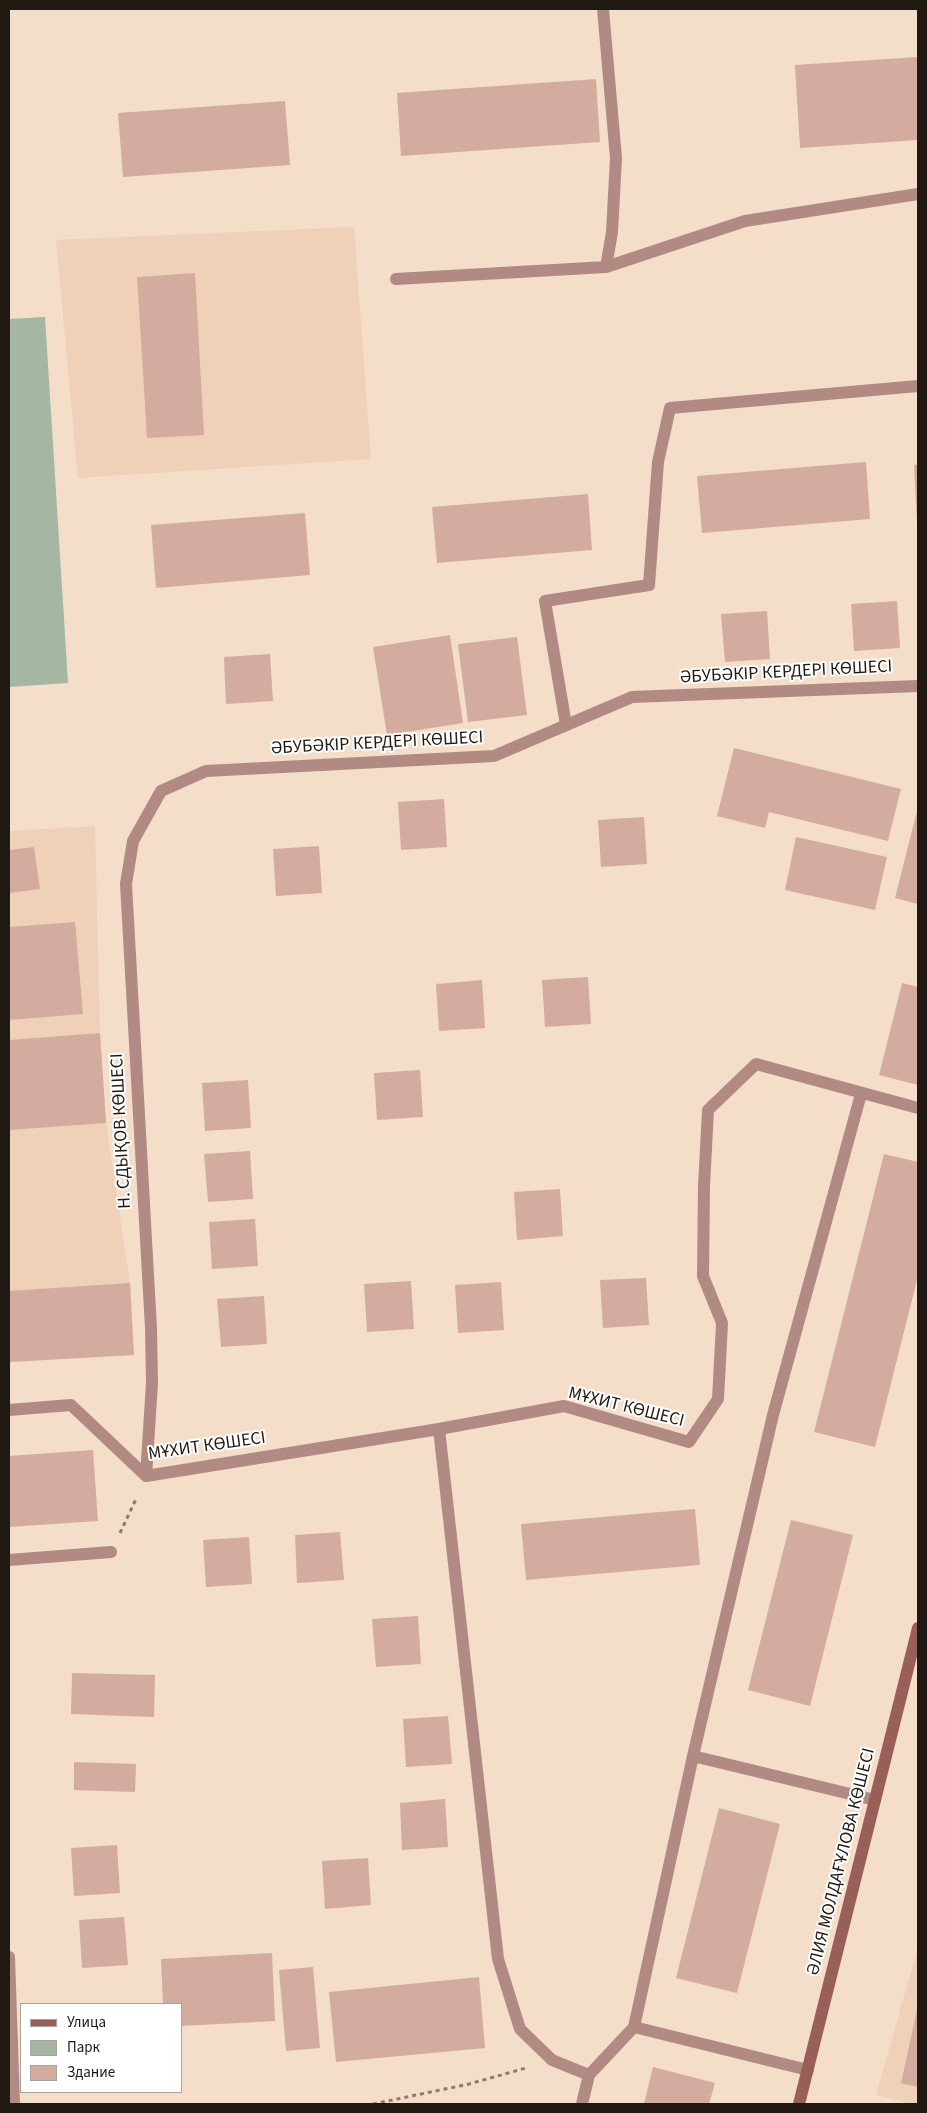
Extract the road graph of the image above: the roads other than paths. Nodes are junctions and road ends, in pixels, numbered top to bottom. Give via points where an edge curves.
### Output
1 (602, 9) edge
2 (918, 194) edge
3 (606, 267) junction
4 (396, 279) dead end
5 (918, 386) edge
6 (918, 686) edge
7 (566, 725) junction
8 (160, 791) joint
9 (860, 1094) junction
10 (918, 1108) edge
11 (9, 1410) edge
12 (439, 1429) junction
13 (146, 1476) junction
14 (111, 1552) road end
15 (9, 1560) edge
16 (918, 1628) edge
17 (692, 1756) junction
18 (875, 1800) junction
19 (9, 1957) edge
20 (634, 2026) junction
21 (808, 2070) junction
22 (590, 2075) junction
23 (14, 2104) edge
24 (582, 2104) edge
25 (799, 2104) edge

1 - 3 street via 616,158 612,232
2 - 3 street via 745,221
3 - 4 street
5 - 7 street via 670,408 658,462 649,585 545,601
6 - 7 street, ӘБУБӘКІР КЕРДЕРІ КӨШЕСІ via 632,698
7 - 8 street, ӘБУБӘКІР КЕРДЕРІ КӨШЕСІ via 494,756 206,771
8 - 13 street, Н. СДЫҚОВ КӨШЕСІ via 134,841 126,884 151,1328 152,1383
9 - 10 street, МҰХИТ КӨШЕСІ
9 - 12 street, МҰХИТ КӨШЕСІ via 756,1064 708,1110 703,1276 722,1323 718,1399 689,1442 564,1406
9 - 17 street via 774,1416
11 - 13 street, МҰХИТ КӨШЕСІ via 71,1405
12 - 13 street, МҰХИТ КӨШЕСІ
12 - 22 street via 498,1958 520,2029 552,2060
14 - 15 street
16 - 18 main road, ӘЛИЯ МОЛДАҒҰЛОВА КӨШЕСІ
17 - 18 street
17 - 20 street
18 - 21 main road, ӘЛИЯ МОЛДАҒҰЛОВА КӨШЕСІ
19 - 23 street
20 - 21 street
20 - 22 street
21 - 25 main road, ӘЛИЯ МОЛДАҒҰЛОВА КӨШЕСІ
22 - 24 street

